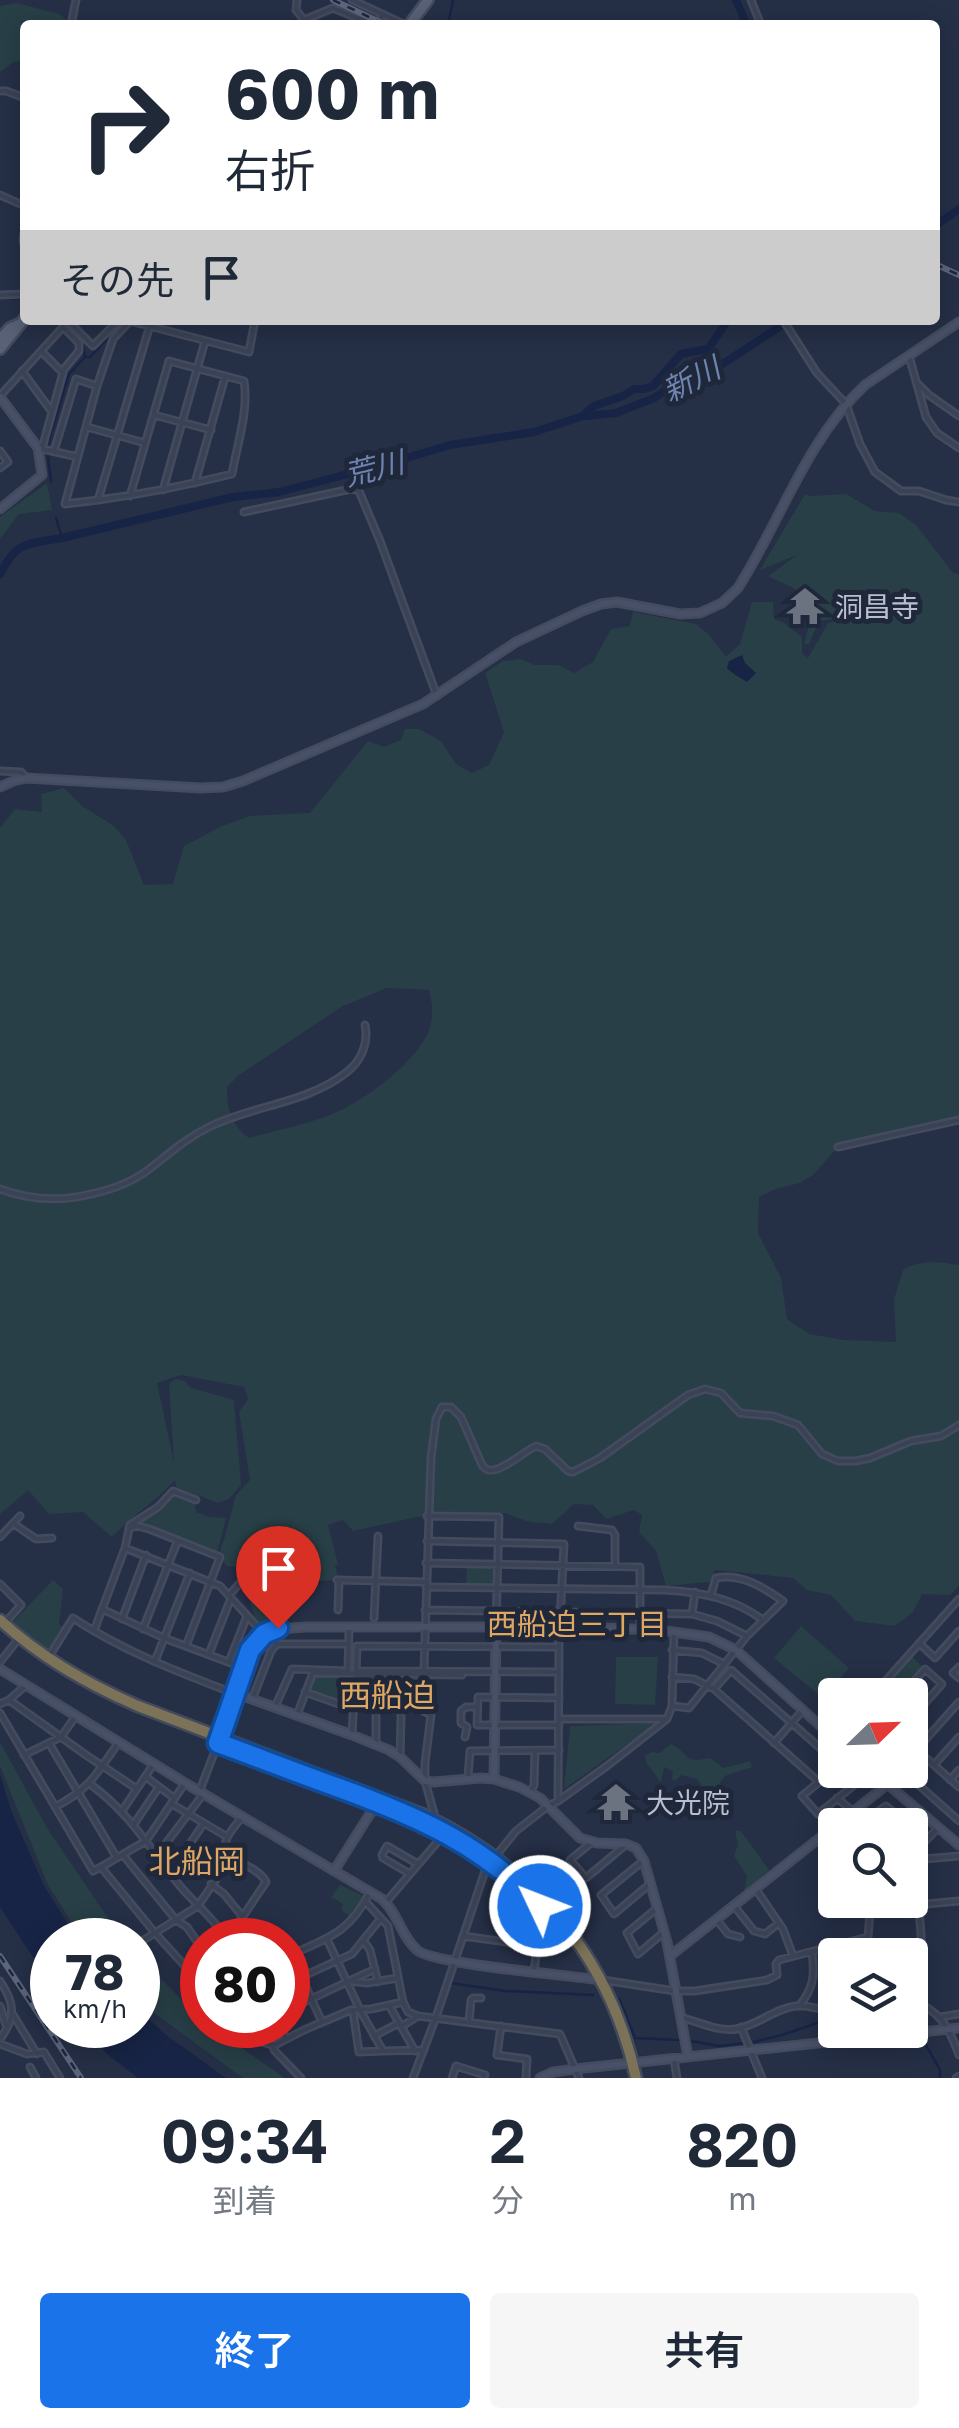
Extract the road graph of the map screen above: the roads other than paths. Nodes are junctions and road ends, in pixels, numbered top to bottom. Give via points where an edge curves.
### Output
1 (296, 0) edge
2 (352, 0) edge
3 (428, 0) edge
4 (382, 14) junction
5 (304, 20) joint
6 (363, 20) edge
7 (378, 20) edge
8 (396, 20) edge
9 (412, 20) edge
10 (20, 322) edge
11 (959, 322) edge
12 (20, 324) edge
13 (72, 325) edge
14 (120, 325) edge
15 (123, 325) edge
16 (150, 325) joint
17 (255, 325) edge
18 (786, 325) edge
19 (0, 339) edge
20 (205, 340) junction
21 (0, 349) edge
22 (41, 351) junction
23 (909, 356) junction
24 (198, 368) junction
25 (22, 371) junction
26 (62, 373) junction
27 (226, 376) junction
28 (915, 379) junction
29 (98, 386) junction
30 (0, 397) edge
31 (846, 404) junction
32 (52, 412) junction
33 (154, 414) junction
34 (959, 416) edge
35 (182, 422) junction
36 (87, 427) junction
37 (210, 430) junction
38 (117, 436) junction
39 (146, 444) junction
40 (40, 448) junction
41 (959, 448) edge
42 (0, 451) edge
43 (54, 451) junction
44 (78, 457) junction
45 (0, 468) edge
46 (195, 484) junction
47 (162, 490) junction
48 (130, 496) junction
49 (98, 500) junction
50 (959, 502) edge
51 (0, 508) edge
52 (244, 512) dead end
53 (437, 696) junction
54 (0, 770) edge
55 (26, 778) junction
56 (0, 787) edge
57 (366, 1025) dead end
58 (959, 1120) edge
59 (838, 1147) dead end
60 (0, 1190) edge
61 (959, 1425) edge
62 (196, 1500) dead end
63 (20, 1516) dead end
64 (428, 1516) junction
65 (14, 1524) junction
66 (578, 1526) dead end
67 (129, 1528) junction
68 (0, 1536) edge
69 (378, 1536) dead end
70 (52, 1538) dead end
71 (178, 1540) junction
72 (427, 1541) junction
73 (498, 1542) junction
74 (125, 1548) junction
75 (146, 1555) junction
76 (426, 1564) junction
77 (563, 1564) junction
78 (168, 1565) junction
79 (497, 1565) junction
80 (615, 1566) junction
81 (190, 1574) junction
82 (210, 1581) junction
83 (377, 1581) junction
84 (240, 1583) dead end
85 (0, 1584) edge
86 (426, 1584) junction
87 (497, 1588) junction
88 (562, 1589) junction
89 (640, 1590) junction
90 (695, 1592) junction
91 (711, 1595) junction
92 (230, 1596) junction
93 (959, 1599) edge
94 (957, 1607) edge
95 (102, 1609) junction
96 (338, 1610) dead end
97 (425, 1610) junction
98 (496, 1611) junction
99 (560, 1612) junction
100 (640, 1614) junction
101 (692, 1614) junction
102 (248, 1616) junction
103 (374, 1618) dead end
104 (122, 1619) junction
105 (763, 1620) junction
106 (1, 1625) edge
107 (425, 1626) junction
108 (349, 1627) junction
109 (560, 1627) junction
110 (496, 1628) junction
111 (143, 1629) junction
112 (640, 1629) junction
113 (959, 1630) edge
114 (94, 1632) junction
115 (674, 1632) junction
116 (264, 1634) junction
117 (747, 1636) junction
118 (164, 1638) junction
119 (16, 1642) junction
120 (920, 1643) junction
121 (349, 1644) junction
122 (425, 1645) junction
123 (186, 1646) junction
124 (496, 1646) junction
125 (560, 1647) junction
126 (672, 1650) junction
127 (736, 1650) junction
128 (209, 1654) junction
129 (48, 1659) junction
130 (154, 1662) junction
131 (229, 1662) junction
132 (724, 1664) junction
133 (0, 1665) edge
134 (959, 1666) edge
135 (244, 1668) junction
136 (315, 1671) junction
137 (424, 1672) junction
138 (495, 1672) junction
139 (559, 1672) junction
140 (462, 1675) dead end
141 (672, 1677) junction
142 (888, 1678) edge
143 (917, 1678) edge
144 (959, 1678) edge
145 (26, 1686) junction
146 (708, 1686) junction
147 (714, 1689) junction
148 (305, 1692) junction
149 (236, 1694) junction
150 (252, 1698) junction
151 (495, 1698) junction
152 (559, 1698) junction
153 (9, 1700) junction
154 (928, 1700) edge
155 (959, 1702) edge
156 (0, 1704) edge
157 (276, 1706) junction
158 (672, 1706) junction
159 (478, 1707) junction
160 (354, 1710) junction
161 (803, 1710) junction
162 (0, 1713) edge
163 (297, 1714) junction
164 (76, 1716) junction
165 (668, 1718) junction
166 (559, 1722) junction
167 (790, 1723) junction
168 (818, 1724) edge
169 (495, 1725) junction
170 (352, 1735) junction
171 (60, 1737) junction
172 (465, 1737) dead end
173 (928, 1737) edge
174 (959, 1737) edge
175 (218, 1740) junction
176 (119, 1742) junction
177 (774, 1742) junction
178 (49, 1743) junction
179 (376, 1744) junction
180 (818, 1747) edge
181 (559, 1750) junction
182 (494, 1752) junction
183 (535, 1752) junction
184 (24, 1755) junction
185 (400, 1756) junction
186 (928, 1760) edge
187 (154, 1764) junction
188 (934, 1765) junction
189 (102, 1766) junction
190 (959, 1770) edge
191 (146, 1776) junction
192 (468, 1778) junction
193 (494, 1779) junction
194 (950, 1780) junction
195 (425, 1781) junction
196 (818, 1782) joint
197 (185, 1783) junction
198 (90, 1784) junction
199 (159, 1788) junction
200 (850, 1788) edge
201 (883, 1788) edge
202 (893, 1788) edge
203 (921, 1788) edge
204 (959, 1788) edge
205 (137, 1789) junction
206 (202, 1792) junction
207 (80, 1793) junction
208 (530, 1793) junction
209 (837, 1798) junction
210 (173, 1801) junction
211 (558, 1801) junction
212 (371, 1804) junction
213 (548, 1806) junction
214 (55, 1808) junction
215 (849, 1808) edge
216 (857, 1808) edge
217 (122, 1811) junction
218 (189, 1814) junction
219 (242, 1817) junction
220 (436, 1820) junction
221 (959, 1821) edge
222 (204, 1823) junction
223 (134, 1824) junction
224 (938, 1828) junction
225 (446, 1832) junction
226 (224, 1835) dead end
227 (928, 1838) edge
228 (818, 1839) edge
229 (146, 1841) junction
230 (592, 1842) junction
231 (626, 1844) junction
232 (959, 1845) edge
233 (164, 1846) dead end
234 (120, 1856) junction
235 (232, 1856) junction
236 (959, 1856) edge
237 (928, 1857) edge
238 (493, 1858) junction
239 (644, 1861) junction
240 (419, 1864) junction
241 (101, 1867) junction
242 (334, 1871) junction
243 (170, 1873) junction
244 (410, 1874) junction
245 (651, 1883) junction
246 (211, 1884) junction
247 (755, 1889) junction
248 (370, 1892) junction
249 (365, 1900) junction
250 (959, 1901) edge
251 (386, 1902) junction
252 (928, 1904) edge
253 (198, 1906) junction
254 (734, 1906) junction
255 (658, 1908) junction
256 (142, 1918) edge
257 (208, 1918) edge
258 (243, 1918) joint
259 (381, 1918) junction
260 (870, 1918) edge
261 (716, 1919) junction
262 (176, 1920) junction
263 (180, 1923) edge
264 (780, 1923) junction
265 (160, 1929) edge
266 (664, 1932) junction
267 (463, 1936) junction
268 (740, 1937) dead end
269 (327, 1939) junction
270 (160, 1940) edge
271 (364, 1941) junction
272 (310, 1946) edge
273 (812, 1952) junction
274 (670, 1956) junction
275 (793, 1956) junction
276 (337, 1960) junction
277 (454, 1961) junction
278 (180, 1962) edge
279 (375, 1969) junction
280 (534, 1971) junction
281 (310, 1972) edge
282 (398, 1978) junction
283 (597, 1980) junction
284 (0, 1981) edge
285 (348, 1982) junction
286 (378, 1982) junction
287 (675, 1991) junction
288 (310, 1994) edge
289 (312, 1998) junction
290 (481, 1998) dead end
291 (403, 2002) junction
292 (389, 2005) junction
293 (0, 2006) edge
294 (799, 2006) junction
295 (928, 2007) edge
296 (818, 2009) edge
297 (356, 2010) junction
298 (12, 2013) junction
299 (959, 2014) edge
300 (418, 2016) junction
301 (680, 2017) junction
302 (940, 2017) junction
303 (436, 2018) junction
304 (322, 2022) junction
305 (469, 2022) junction
306 (400, 2025) junction
307 (501, 2026) junction
308 (742, 2027) junction
309 (7, 2028) junction
310 (310, 2028) edge
311 (959, 2028) edge
312 (949, 2029) junction
313 (928, 2030) edge
314 (374, 2036) junction
315 (0, 2042) edge
316 (818, 2042) edge
317 (274, 2048) edge
318 (424, 2050) junction
319 (751, 2050) junction
320 (383, 2051) junction
321 (415, 2051) junction
322 (38, 2054) junction
323 (959, 2054) edge
324 (688, 2057) junction
325 (674, 2059) junction
326 (629, 2063) junction
327 (30, 2067) dead end
328 (575, 2069) junction
329 (36, 2078) edge
330 (60, 2078) edge
331 (302, 2078) edge
332 (413, 2078) edge
333 (452, 2078) edge
334 (482, 2078) edge
335 (526, 2078) edge
336 (540, 2078) edge
337 (579, 2078) edge
338 (633, 2078) edge
339 (678, 2078) edge
340 (762, 2078) edge

1 - 5 street
2 - 4 street
3 - 9 main road
4 - 7 street
4 - 8 street
5 - 6 street via 333,8
10 - 19 main road
11 - 23 street
12 - 21 main road
13 - 14 street via 94,346
15 - 29 street
16 - 20 street
16 - 38 street
17 - 20 street via 248,352
18 - 31 street
20 - 24 street
22 - 25 street
22 - 26 street
22 - 26 street via 63,327 80,346
23 - 28 street
23 - 31 street
24 - 27 street
24 - 33 street via 169,361
24 - 35 street
25 - 30 street
25 - 32 street
26 - 32 street
27 - 37 street
27 - 46 street via 244,382 245,390 232,474
28 - 34 street
28 - 41 street via 936,433
29 - 36 street
29 - 43 street via 76,379
30 - 40 street
31 - 50 street via 880,477 902,491
31 - 53 street via 825,430 748,572 722,603 692,614 601,604 531,633
32 - 40 street
33 - 35 street
33 - 39 street
35 - 37 street
35 - 47 street
36 - 38 street
36 - 44 street
37 - 46 street
38 - 39 street
38 - 49 street
39 - 48 street
40 - 43 street
40 - 51 street via 41,477
42 - 45 street via 8,462
43 - 44 street
44 - 49 street via 65,504
46 - 47 street
47 - 48 street
48 - 49 street
52 - 53 street via 360,492
53 - 55 street via 222,787
54 - 55 street
55 - 56 street
57 - 60 street via 362,1052 328,1086 208,1128 135,1178 64,1199
58 - 59 street
61 - 64 street via 870,1458 838,1461 822,1454 798,1425 740,1413 718,1391 700,1390 573,1472 536,1446 488,1470 461,1417 447,1406 438,1412 433,1434
62 - 67 street via 174,1491
63 - 65 street
64 - 72 street
64 - 73 street via 499,1517
65 - 68 street
65 - 70 street via 36,1539
66 - 80 street via 612,1530
67 - 71 street
67 - 74 street
69 - 83 street
71 - 78 street
71 - 82 street via 220,1557
72 - 73 street
72 - 76 street
73 - 77 street via 564,1544
73 - 79 street
74 - 75 street
74 - 95 street
75 - 78 street
75 - 104 street
76 - 79 street
76 - 86 street
77 - 79 street
77 - 80 street
77 - 88 street
78 - 81 street
78 - 111 street
79 - 87 street
80 - 89 street via 640,1567
81 - 82 street
81 - 118 street
82 - 92 street
82 - 123 street
83 - 86 street
83 - 96 street via 338,1580
83 - 103 street
84 - 92 street
85 - 106 street via 22,1605
86 - 87 street
86 - 97 street
87 - 88 street
87 - 98 street
88 - 89 street
88 - 99 street
89 - 90 street
89 - 100 street
90 - 91 street
90 - 101 street
91 - 105 street
91 - 105 street via 716,1578 725,1576 762,1587 783,1601
92 - 102 street
92 - 128 street
93 - 94 street
94 - 120 street
95 - 104 street
95 - 114 street
97 - 98 street
97 - 107 street
98 - 99 street
98 - 110 street
99 - 100 street
99 - 109 street
100 - 101 street
100 - 112 street
101 - 117 street
102 - 116 street
102 - 131 street
104 - 111 street
105 - 117 street
106 - 119 highway
106 - 129 highway
107 - 108 street
107 - 110 street
107 - 122 street
108 - 116 street
108 - 121 street
109 - 110 street
109 - 112 street
109 - 125 street
110 - 124 street
111 - 118 street
112 - 115 street
113 - 120 street via 935,1658
114 - 129 street via 73,1618
114 - 130 street
115 - 126 street
115 - 127 street
116 - 135 street
117 - 127 street
118 - 123 street
118 - 130 street
119 - 133 street
119 - 175 highway via 98,1694
120 - 142 street
121 - 136 street via 348,1671
121 - 150 street via 277,1644
122 - 124 street
122 - 137 street
122 - 137 street via 356,1646 356,1671
123 - 128 street
124 - 125 street
124 - 138 street
125 - 139 street
126 - 132 street
126 - 141 street
127 - 132 street
127 - 161 street
128 - 131 street
129 - 175 highway
130 - 149 street
131 - 135 street
132 - 146 street
133 - 145 street
134 - 144 street via 953,1673
135 - 149 street
136 - 140 street
136 - 148 street
136 - 157 street via 292,1668
137 - 138 street
138 - 139 street
138 - 151 street
139 - 152 street
141 - 146 street
141 - 158 street
143 - 154 street via 925,1669 942,1684
145 - 153 street
145 - 164 street
146 - 147 street
146 - 158 street via 689,1708
147 - 167 street via 731,1670
147 - 177 street
148 - 160 street
148 - 163 street
149 - 150 street
149 - 175 street
150 - 157 street
151 - 152 street
151 - 159 street via 478,1698
151 - 169 street
152 - 166 street
153 - 156 street
153 - 171 street
155 - 173 street
157 - 163 street
158 - 165 street
159 - 169 street via 478,1724
159 - 172 street via 461,1711
160 - 170 street
160 - 179 street via 355,1678 376,1678
161 - 167 street
161 - 168 street
162 - 184 street
163 - 170 street
164 - 171 street
164 - 176 street
165 - 166 street
165 - 211 street
166 - 169 street
166 - 181 street
167 - 177 street
167 - 180 street
169 - 182 street
170 - 179 street
171 - 178 street
171 - 189 street
174 - 188 street
175 - 206 street
175 - 212 highway
175 - 220 highway
176 - 187 street
176 - 189 street
177 - 196 street
178 - 184 street
178 - 207 street
179 - 185 street
181 - 183 street
181 - 211 street
182 - 183 street
182 - 192 street via 470,1752
182 - 193 street
183 - 208 street
184 - 214 street
185 - 195 street
185 - 195 street via 402,1680 424,1681 425,1712 431,1715
186 - 188 street
187 - 191 street
187 - 197 street
188 - 194 street
189 - 198 street
189 - 205 street
190 - 194 street
191 - 199 street
191 - 205 street
192 - 193 street
192 - 195 street
193 - 208 street
194 - 204 street
195 - 220 street
196 - 209 street via 802,1796 813,1810 818,1814
197 - 206 street
197 - 210 street
198 - 207 street
198 - 217 street
199 - 210 street
199 - 223 street
200 - 209 street
201 - 216 street
202 - 224 street
203 - 221 street
205 - 217 street
206 - 218 street
206 - 219 street
207 - 214 street
207 - 234 street
208 - 213 street
209 - 215 street
210 - 218 street
210 - 229 street
211 - 213 street
212 - 225 highway via 386,1804
212 - 242 street
213 - 230 street via 576,1836
213 - 238 street
214 - 241 street via 93,1871
217 - 223 street
218 - 222 street
218 - 233 street
219 - 235 street via 225,1843
219 - 242 street
220 - 238 highway
222 - 226 street
222 - 243 street
223 - 229 street
224 - 227 street
224 - 232 street
225 - 238 highway
225 - 240 street
228 - 247 street
229 - 234 street
229 - 243 street
230 - 231 street
230 - 231 street via 570,1860 586,1878
231 - 239 street
234 - 241 street
234 - 262 street
235 - 246 street
235 - 258 street via 266,1882
236 - 237 street
238 - 267 street
238 - 283 highway
239 - 245 street
239 - 245 street via 601,1895 614,1914
240 - 244 street
240 - 244 street via 387,1846 383,1858
241 - 256 street
242 - 248 street
243 - 253 street
244 - 251 street
245 - 255 street
246 - 253 street
246 - 258 street
247 - 254 street
247 - 264 street
248 - 249 street
248 - 251 street
249 - 259 street
249 - 269 street
250 - 252 street
251 - 277 street via 419,1952
253 - 257 street
253 - 262 street
254 - 261 street
254 - 264 street via 754,1931 765,1934
255 - 266 street
255 - 266 street via 627,1934 638,1954
259 - 271 street
259 - 282 street
260 - 273 street via 869,1936
261 - 268 street
261 - 274 street
262 - 263 street
262 - 265 street
264 - 275 street
266 - 274 street
267 - 277 street
267 - 280 street via 535,1946
269 - 272 street
269 - 276 street
270 - 278 street
271 - 276 street
271 - 279 street
273 - 275 street
273 - 294 street via 814,1983
274 - 287 street
275 - 287 street via 777,1961 776,1976 767,1980
276 - 281 street
276 - 285 street
277 - 280 street
277 - 303 street
279 - 285 street
279 - 286 street
280 - 283 street
282 - 286 street
282 - 291 street
283 - 287 street
283 - 326 highway
284 - 298 street
285 - 286 street
285 - 289 street
285 - 297 street
287 - 301 street
288 - 289 street
289 - 304 street
290 - 305 street via 471,2000
291 - 292 street
291 - 300 street
292 - 297 street
292 - 306 street
293 - 309 street
294 - 296 street
294 - 308 street
295 - 302 street
297 - 304 street
297 - 314 street
297 - 320 street via 359,2052
298 - 309 street
298 - 322 street
299 - 302 street
300 - 303 street
300 - 306 street
301 - 308 street
301 - 324 street
302 - 312 street
303 - 305 street
303 - 318 street
304 - 310 street
305 - 307 street
306 - 314 street
306 - 321 street
307 - 328 street via 560,2034
307 - 335 street via 498,2054 526,2059
308 - 319 street
309 - 315 street
311 - 312 street
312 - 313 street
312 - 323 street
314 - 320 street
315 - 322 street
316 - 319 street
317 - 331 street
318 - 321 street
318 - 332 street
319 - 324 street
319 - 340 street
320 - 321 street
322 - 330 street via 46,2054
324 - 325 street
325 - 326 street
325 - 339 street
326 - 328 street
326 - 338 highway
327 - 329 street
328 - 336 street
328 - 337 street
333 - 334 street via 456,2066

